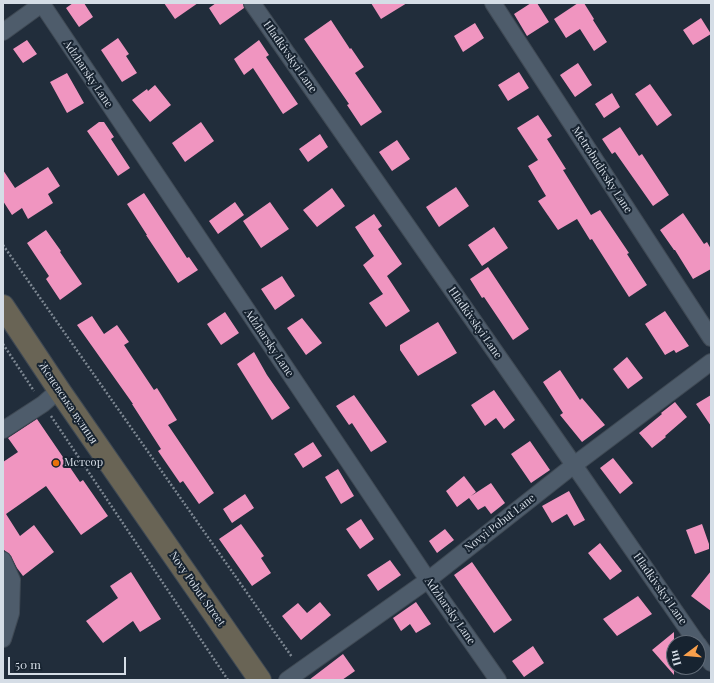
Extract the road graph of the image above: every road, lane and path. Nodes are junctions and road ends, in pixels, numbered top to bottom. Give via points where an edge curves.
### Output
1 (252, 3) edge
2 (493, 3) edge
3 (42, 4) edge
4 (3, 32) edge
5 (3, 245) edge
6 (3, 306) edge
7 (711, 338) edge
8 (3, 344) edge
9 (711, 362) edge
10 (51, 397) junction
11 (3, 430) edge
12 (574, 465) junction
13 (133, 498) joint
14 (3, 560) edge
15 (428, 580) junction
16 (692, 635) edge
17 (3, 639) edge
18 (301, 670) junction
19 (228, 680) edge
20 (260, 680) edge
21 (287, 680) edge
22 (498, 680) edge

1 - 12 street, Hladkivskyi Lane
2 - 7 street, Metrobudivsky Lane
3 - 4 street
3 - 15 street, Adzharsky Lane
5 - 18 path
6 - 10 main road, Женевська вулиця
8 - 10 path
9 - 12 street, Novyi Pobut Lane
10 - 11 street
10 - 13 main road, Женевська вулиця
10 - 19 path
12 - 15 street, Novyi Pobut Lane
12 - 16 street, Hladkivskyi Lane
13 - 20 main road, Novy Pobut Street
14 - 17 street via 12,580 11,613
15 - 18 street, Novyi Pobut Lane
15 - 22 street, Adzharsky Lane
18 - 21 street, Novyi Pobut Lane

